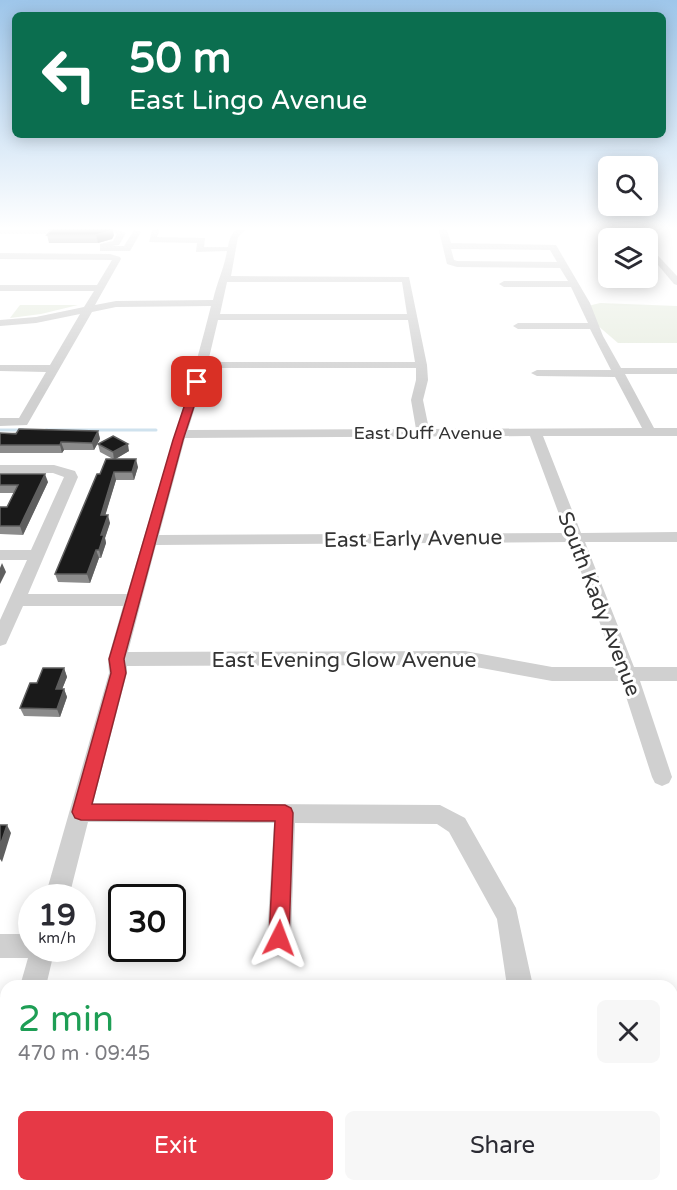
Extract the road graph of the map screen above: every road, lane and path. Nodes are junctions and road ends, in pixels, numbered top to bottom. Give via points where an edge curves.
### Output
1 (103, 283) edge
2 (222, 283) edge
3 (407, 283) edge
4 (504, 284) dead end
5 (573, 284) joint
6 (0, 288) edge
7 (100, 288) junction
8 (216, 303) junction
9 (89, 309) junction
10 (213, 317) junction
11 (413, 317) junction
12 (0, 323) edge
13 (518, 326) dead end
14 (593, 326) junction
15 (202, 365) junction
16 (421, 365) junction
17 (0, 368) edge
18 (55, 369) junction
19 (677, 371) edge
20 (617, 372) junction
21 (537, 373) dead end
22 (0, 422) edge
23 (650, 432) junction
24 (677, 432) edge
25 (423, 433) junction
26 (535, 433) junction
27 (180, 434) junction
28 (0, 469) edge
29 (573, 536) junction
30 (677, 537) edge
31 (150, 540) junction
32 (0, 555) edge
33 (38, 555) junction
34 (18, 600) junction
35 (133, 600) junction
36 (0, 640) edge
37 (117, 659) junction
38 (628, 674) junction
39 (677, 674) edge
40 (662, 777) dead end
41 (81, 812) junction
42 (285, 813) junction
43 (61, 884) edge
44 (279, 938) dead end
45 (0, 946) edge
46 (18, 946) edge
47 (39, 962) edge
48 (35, 980) edge
49 (519, 980) edge

1 - 7 street
2 - 8 street
3 - 11 street
4 - 5 street
5 - 14 street
6 - 7 street
7 - 9 street
8 - 9 street via 125,304
8 - 10 street
9 - 12 street
9 - 18 street
10 - 11 street
10 - 15 street
11 - 16 street
13 - 14 street
14 - 20 street
15 - 16 street
15 - 27 street
16 - 25 street via 417,400
17 - 18 street
18 - 22 street via 24,422
19 - 20 street
20 - 21 street
20 - 23 street
23 - 24 street, East Duff Avenue
23 - 26 street, East Duff Avenue
25 - 26 street, East Duff Avenue
25 - 27 street, East Duff Avenue
26 - 29 street, South Kady Avenue
27 - 31 street
28 - 33 street via 60,469 71,477
29 - 30 street, East Early Avenue
29 - 31 street, East Early Avenue
29 - 38 street, South Kady Avenue
31 - 35 street
32 - 33 street
33 - 34 street
34 - 35 street
34 - 36 street
35 - 37 street
37 - 38 street, East Evening Glow Avenue via 465,658 538,672
37 - 41 street via 118,673
38 - 39 street, East Evening Glow Avenue
38 - 40 street, South Kady Avenue
41 - 42 street
41 - 43 street
42 - 44 street
42 - 49 street via 430,814 449,819 457,825 502,905 511,928
45 - 46 street
47 - 48 street

